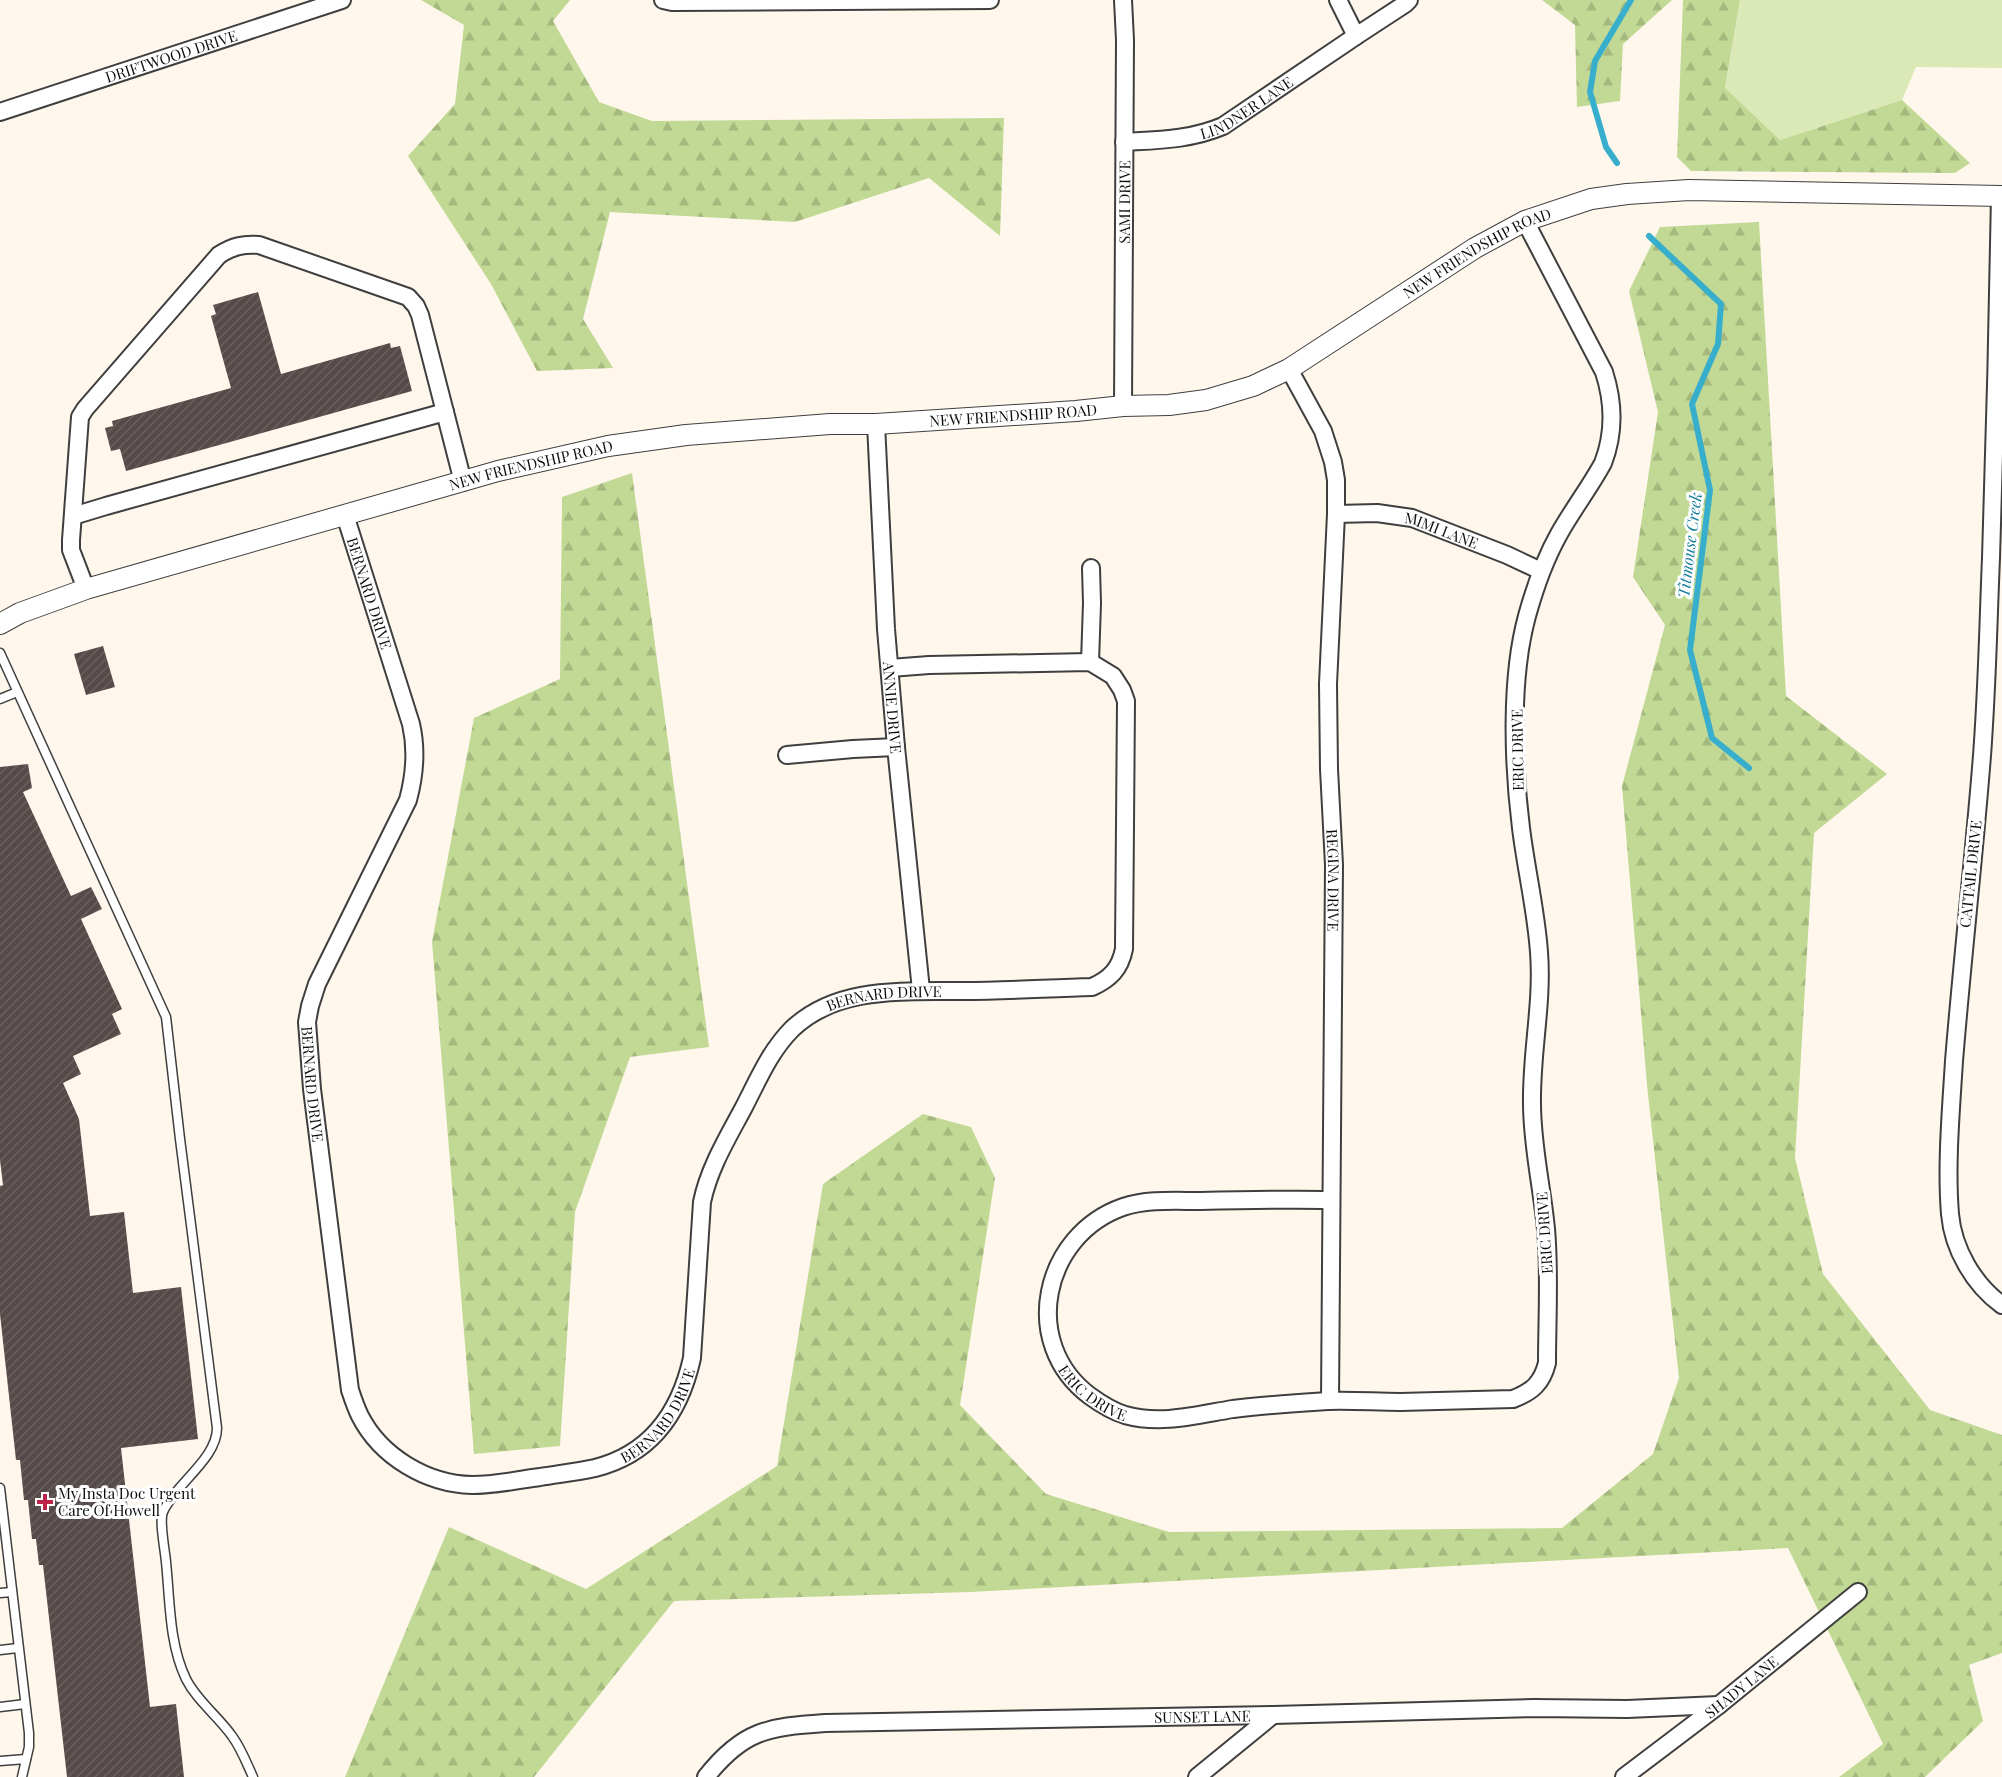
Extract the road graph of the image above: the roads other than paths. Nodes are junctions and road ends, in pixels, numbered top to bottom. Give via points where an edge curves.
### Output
1 (342, 0) edge
2 (663, 0) edge
3 (990, 0) edge
4 (1124, 0) edge
5 (1338, 0) edge
6 (1409, 0) edge
7 (779, 1) edge
8 (1356, 36) junction
9 (0, 112) edge
10 (1124, 142) junction
11 (2001, 196) edge
12 (1525, 221) junction
13 (1289, 369) junction
14 (1123, 406) junction
15 (445, 412) junction
16 (876, 424) junction
17 (1999, 427) edge
18 (463, 482) junction
19 (1336, 514) junction
20 (345, 515) junction
21 (73, 516) junction
22 (1091, 568) dead end
23 (1541, 571) junction
24 (86, 589) junction
25 (0, 624) edge
26 (0, 653) edge
27 (1090, 662) junction
28 (890, 668) junction
29 (17, 692) junction
30 (0, 699) edge
31 (896, 747) junction
32 (787, 755) dead end
33 (921, 990) junction
34 (1331, 1200) junction
35 (2002, 1305) edge
36 (1330, 1401) junction
37 (0, 1488) edge
38 (3, 1541) edge
39 (12, 1592) junction
40 (1858, 1592) dead end
41 (0, 1593) edge
42 (18, 1648) junction
43 (0, 1650) edge
44 (25, 1704) junction
45 (1719, 1705) junction
46 (0, 1707) edge
47 (1273, 1715) junction
48 (26, 1759) junction
49 (0, 1761) edge
50 (22, 1777) edge
51 (253, 1777) edge
52 (706, 1777) edge
53 (1197, 1777) edge
54 (1624, 1777) edge

1 - 9 street, DRIFTWOOD DRIVE
2 - 7 street
3 - 7 street
4 - 10 street, SAMI DRIVE
5 - 8 street
6 - 8 street, LINDNER LANE
8 - 10 street, LINDNER LANE via 1222,126 1178,139
10 - 14 street, SAMI DRIVE
11 - 12 street, NEW FRIENDSHIP ROAD via 1689,190 1591,199
11 - 17 street, CATTAIL DRIVE
12 - 13 street, NEW FRIENDSHIP ROAD via 1475,248
12 - 23 street, ERIC DRIVE via 1604,372 1613,412 1603,463 1558,535
13 - 14 street, NEW FRIENDSHIP ROAD via 1253,386 1206,400
13 - 19 street, REGINA DRIVE via 1328,445 1336,480
14 - 16 street, NEW FRIENDSHIP ROAD
15 - 18 street
15 - 21 street
15 - 21 street via 420,315 408,297 259,245 230,248 219,255 80,417
16 - 18 street, NEW FRIENDSHIP ROAD via 686,435 580,452
16 - 28 street, ANNIE DRIVE
17 - 35 street, CATTAIL DRIVE via 1987,681 1951,1108 1949,1191 1952,1227 1964,1260
18 - 20 street, NEW FRIENDSHIP ROAD
19 - 23 street, MIMI LANE via 1377,513 1412,518
19 - 34 street, REGINA DRIVE via 1328,684 1334,865
20 - 24 street, NEW FRIENDSHIP ROAD
20 - 33 street, BERNARD DRIVE via 411,724 415,768 408,800 317,984 308,1022 312,1089 348,1380 360,1416 393,1455 415,1470 449,1483 510,1482 610,1463 656,1433 676,1405 692,1358 705,1190 771,1054 793,1029 836,1002 865,994
21 - 24 street via 71,550
22 - 27 street
23 - 36 street, ERIC DRIVE via 1521,646 1515,744 1521,829 1540,955 1532,1104 1548,1263 1547,1363 1537,1386 1513,1399
24 - 25 street, NEW FRIENDSHIP ROAD
26 - 29 lane
27 - 28 street
27 - 33 street, BERNARD DRIVE via 1113,676 1126,701 1125,950 1117,970 1092,987
28 - 31 street, ANNIE DRIVE
29 - 30 lane
29 - 51 lane via 166,1017 217,1428 212,1448 161,1515 171,1607 177,1655 187,1680 233,1737
31 - 32 street
31 - 33 street, ANNIE DRIVE
34 - 36 street, REGINA DRIVE
34 - 36 street, ERIC DRIVE via 1151,1202 1124,1207 1085,1228 1071,1244 1052,1280 1048,1299 1050,1336 1069,1375 1102,1405 1123,1414 1168,1420 1235,1409
37 - 38 lane
38 - 39 lane
39 - 41 lane
39 - 42 lane
40 - 45 street, SHADY LANE
42 - 43 lane
42 - 44 lane
44 - 46 lane
44 - 48 lane via 29,1733
45 - 47 street, SUNSET LANE
45 - 54 street, SHADY LANE
47 - 52 street, SUNSET LANE via 787,1725 746,1739
47 - 53 street
48 - 49 lane
48 - 50 lane

